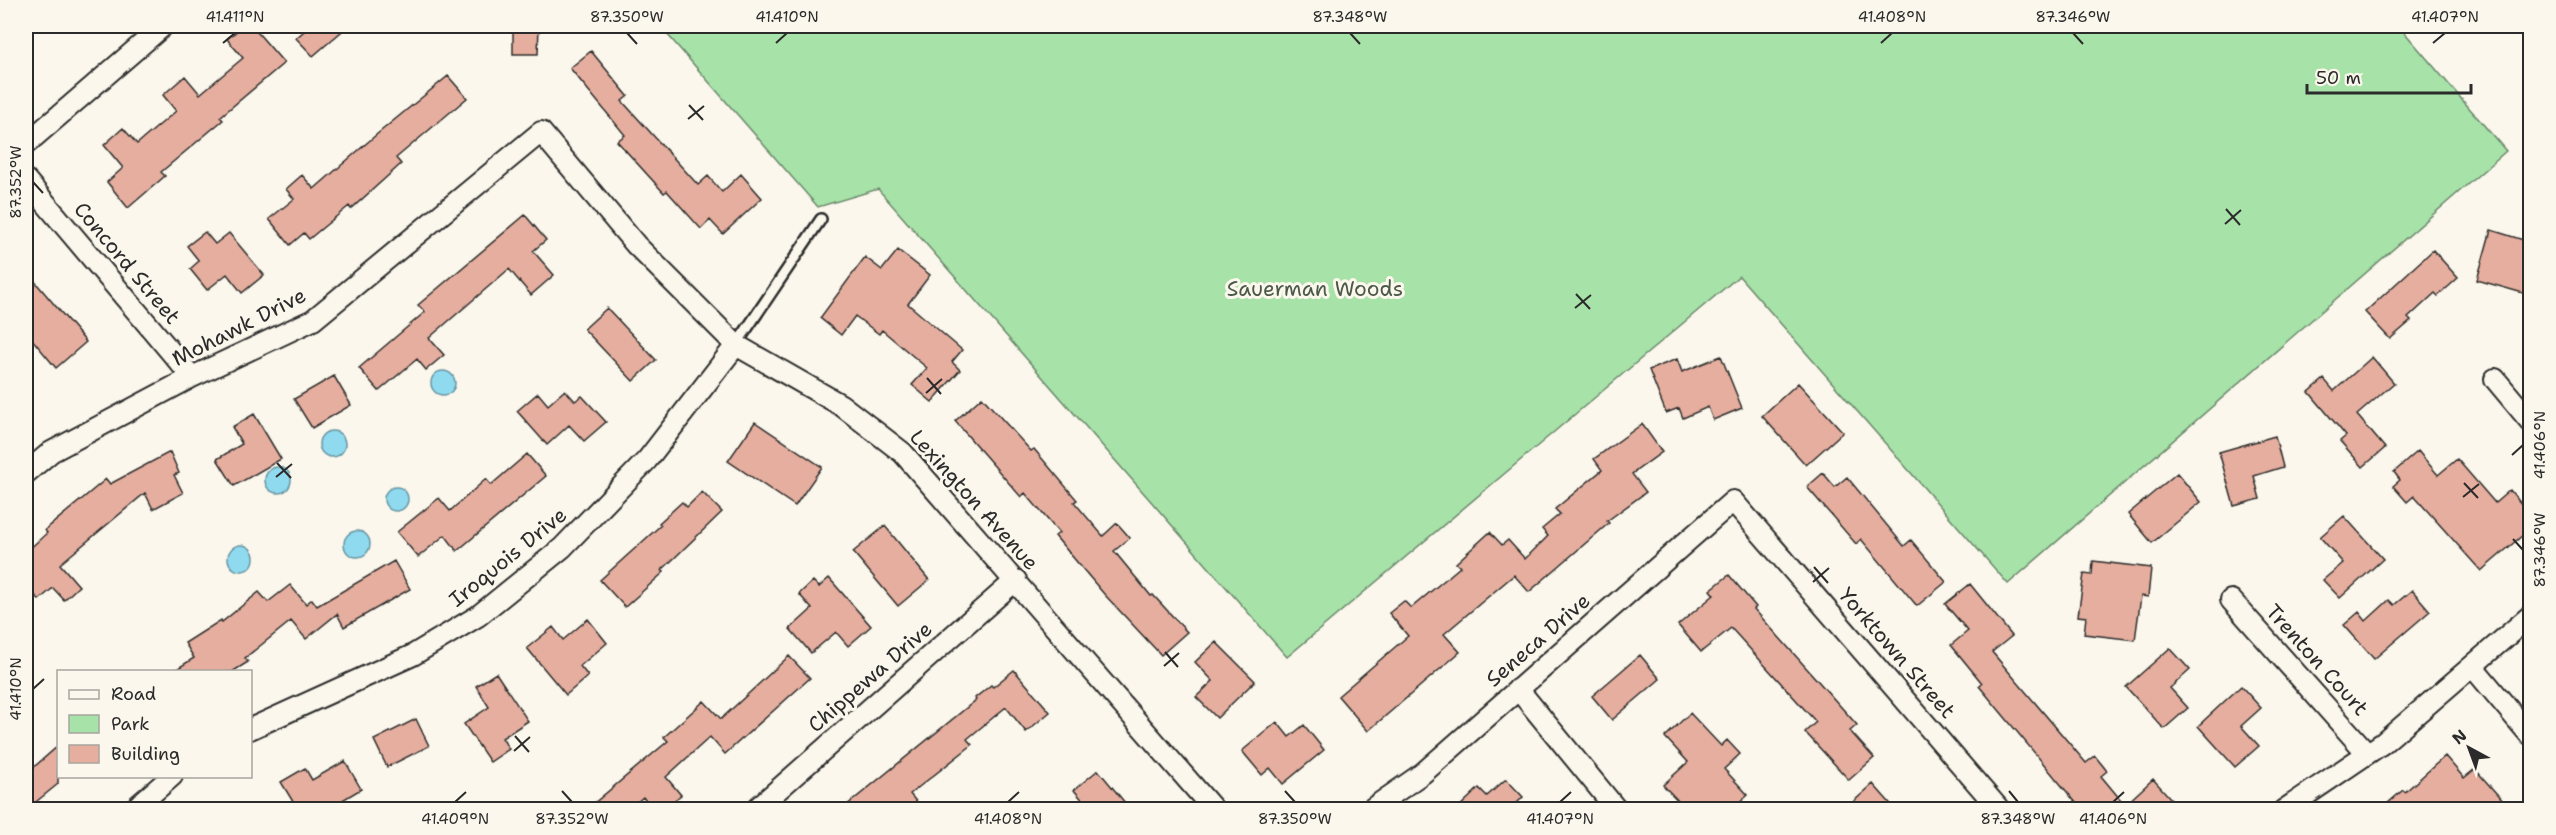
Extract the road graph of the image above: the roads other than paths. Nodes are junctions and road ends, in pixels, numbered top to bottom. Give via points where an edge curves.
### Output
1 (163, 26) edge
2 (541, 132) joint
3 (26, 144) edge
4 (26, 180) edge
5 (821, 219) dead end
6 (736, 345) junction
7 (192, 377) junction
8 (2495, 379) dead end
9 (2530, 421) edge
10 (26, 473) edge
11 (1733, 501) joint
12 (1016, 580) junction
13 (2231, 600) dead end
14 (2530, 616) edge
15 (2473, 667) junction
16 (1518, 689) junction
17 (252, 728) edge
18 (2530, 735) edge
19 (2367, 753) junction
20 (171, 778) edge
21 (133, 810) edge
22 (755, 810) edge
23 (1214, 810) edge
24 (1370, 810) edge
25 (1617, 810) edge
26 (2000, 810) edge
27 (2284, 810) edge

1 - 3 street
2 - 6 street, Lexington Avenue via 636,245
2 - 7 street, Mohawk Drive via 313,320
4 - 7 street, Concord Street
5 - 6 lane
6 - 12 street, Lexington Avenue via 841,405 903,453
6 - 17 street, Iroquois Drive via 647,460 562,548 478,616 413,655
7 - 10 street, Mohawk Drive via 51,452
8 - 9 street
11 - 16 street, Seneca Drive
11 - 26 street, Yorktown Street
12 - 22 street, Chippewa Drive
12 - 23 street, Lexington Avenue
13 - 19 street, Trenton Court
14 - 15 street
15 - 18 street
15 - 19 street
16 - 24 street, Seneca Drive via 1423,773
16 - 25 street
19 - 27 street
20 - 21 street

